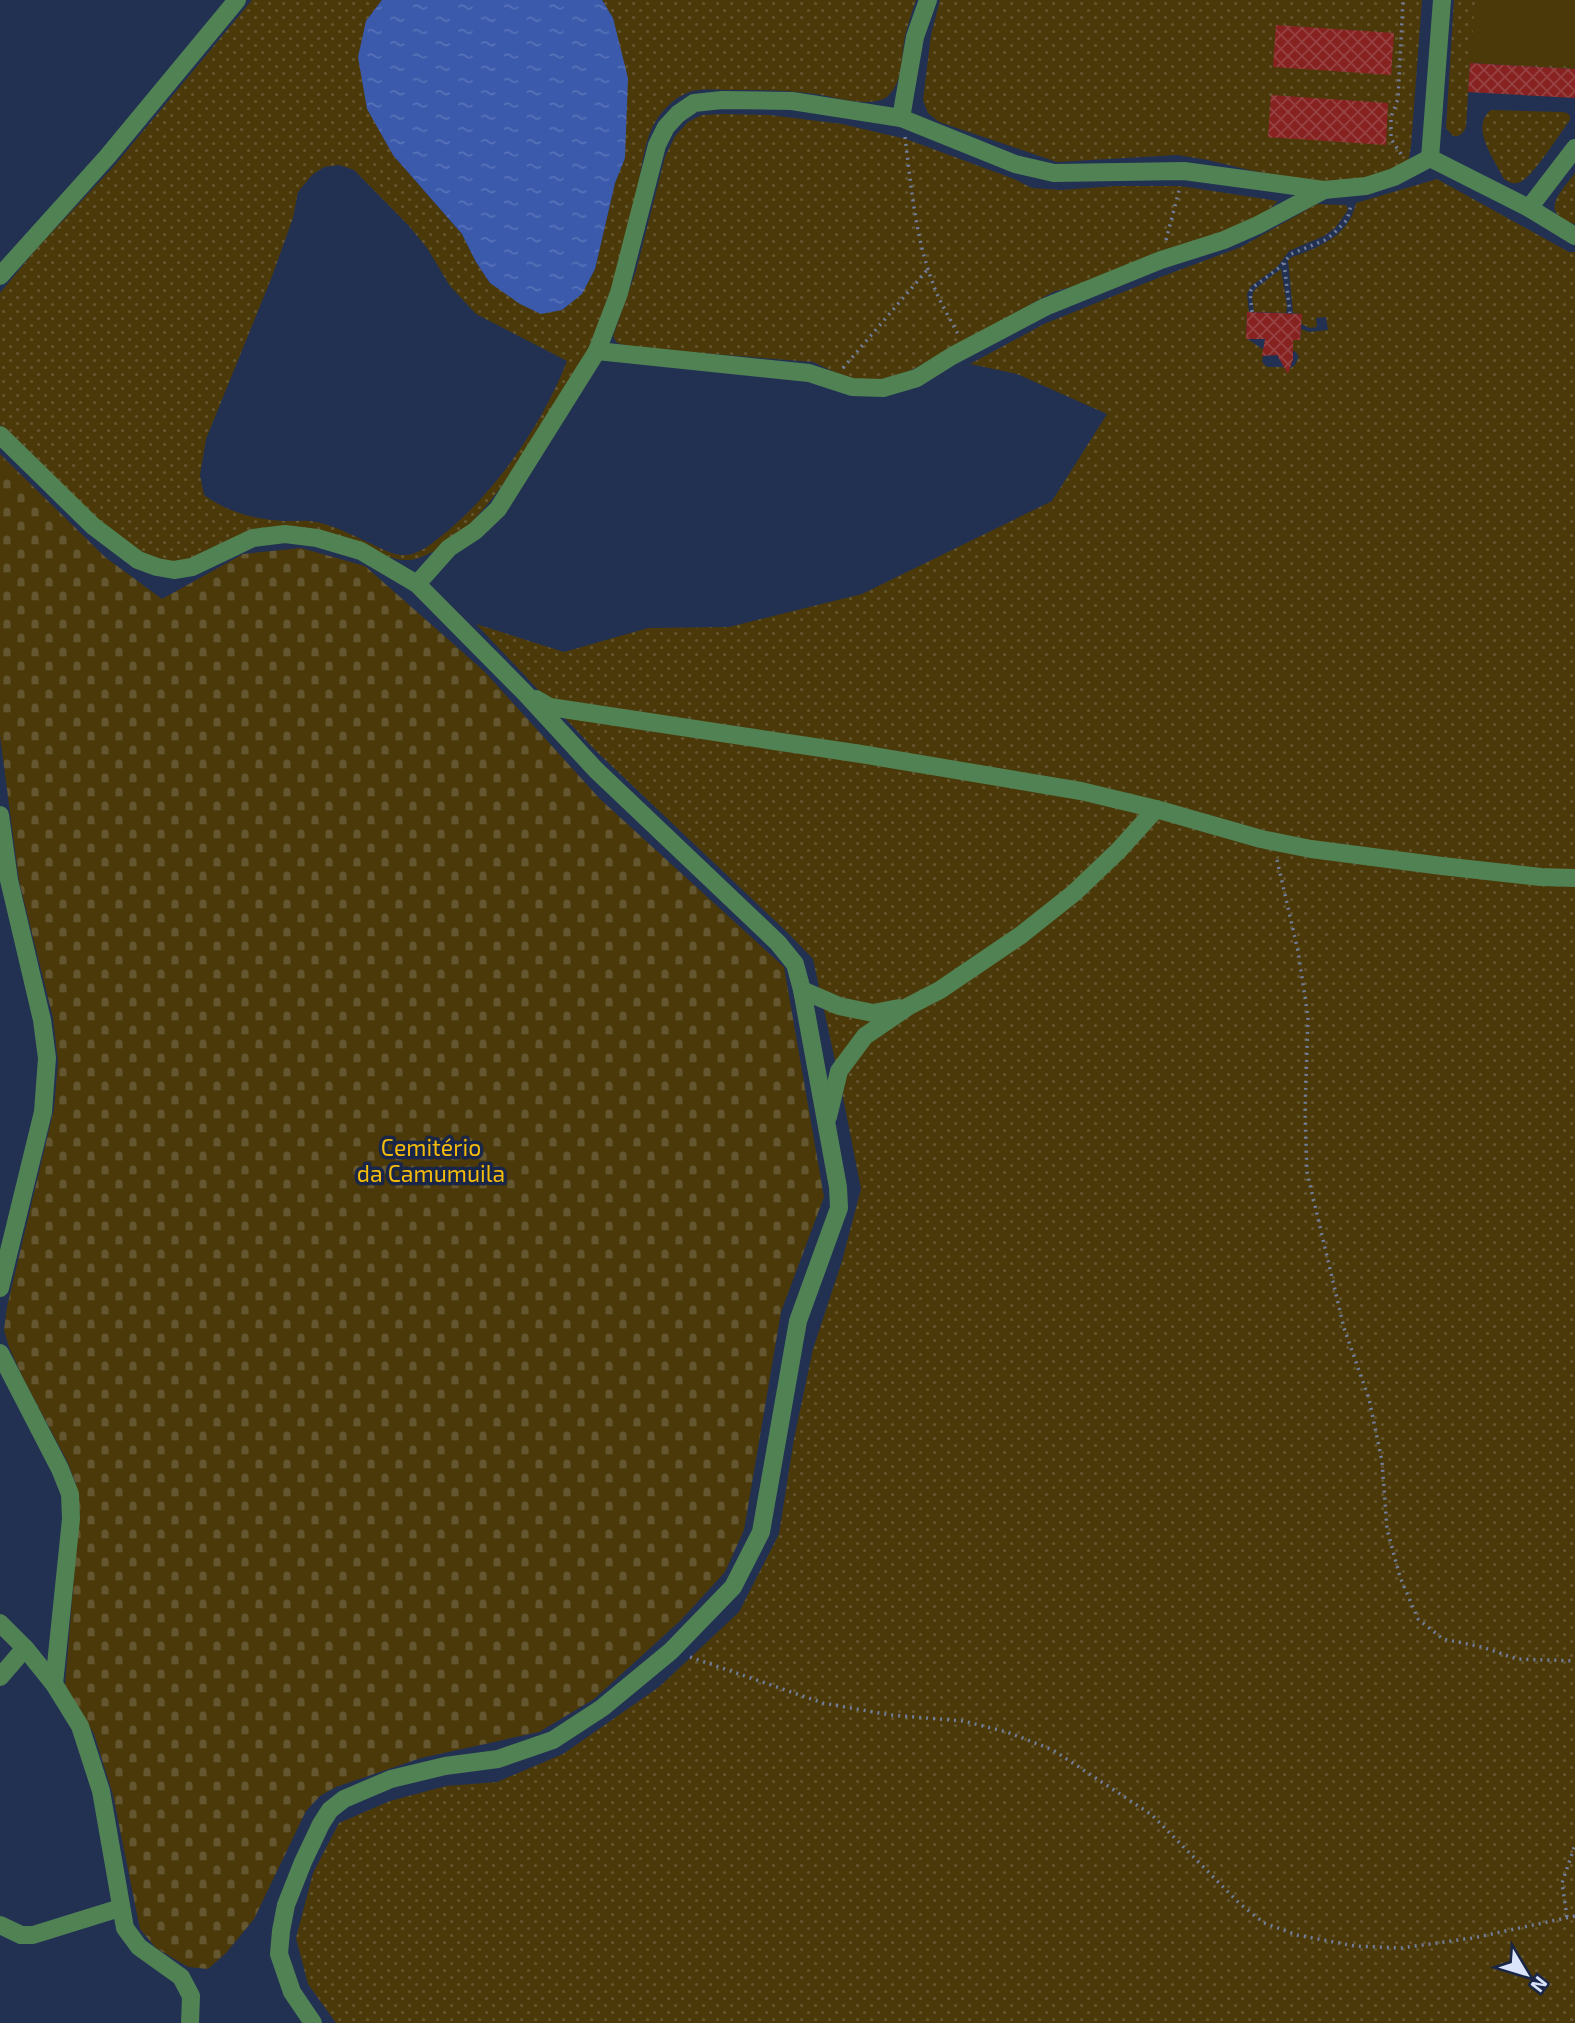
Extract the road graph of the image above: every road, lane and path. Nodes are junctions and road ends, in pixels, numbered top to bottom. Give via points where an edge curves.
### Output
1 (237, 0) edge
2 (928, 0) edge
3 (1403, 0) edge
4 (1442, 0) edge
5 (1394, 36) dead end
6 (1401, 36) junction
7 (1391, 70) dead end
8 (1400, 71) junction
9 (1388, 108) dead end
10 (1395, 108) junction
11 (901, 118) junction
12 (1575, 148) edge
13 (1430, 158) junction
14 (1401, 162) dead end
15 (1184, 171) junction
16 (1324, 190) junction
17 (1352, 204) dead end
18 (1529, 208) junction
19 (1575, 236) edge
20 (1161, 260) junction
21 (1284, 263) junction
22 (928, 269) junction
23 (0, 276) edge
24 (1252, 312) dead end
25 (1290, 313) dead end
26 (965, 349) junction
27 (597, 351) junction
28 (832, 380) junction
29 (0, 435) edge
30 (417, 584) junction
31 (524, 692) junction
32 (1156, 809) junction
33 (0, 816) edge
34 (1272, 841) junction
35 (1575, 878) edge
36 (802, 990) junction
37 (908, 1006) junction
38 (827, 1124) junction
39 (0, 1288) edge
40 (0, 1353) edge
41 (0, 1623) edge
42 (25, 1648) junction
43 (671, 1651) junction
44 (1575, 1661) edge
45 (0, 1677) edge
46 (54, 1684) junction
47 (1575, 1845) edge
48 (120, 1908) junction
49 (1575, 1916) edge
50 (1567, 1917) junction
51 (0, 1925) edge
52 (190, 2023) edge
53 (313, 2023) edge

1 - 23 street via 107,157
2 - 11 street via 915,37
3 - 6 path
4 - 13 street
5 - 6 path
6 - 8 path
7 - 8 path
8 - 10 path
9 - 10 path
10 - 14 path via 1389,139
11 - 15 street via 1015,164 1054,173
11 - 22 path
11 - 27 street via 792,101 694,103 678,114 657,145 619,293
12 - 18 street
13 - 16 street via 1366,186
13 - 18 street
15 - 16 street
15 - 20 path
16 - 20 street via 1224,240
17 - 21 path via 1341,228 1291,254
18 - 19 street
20 - 26 street via 1045,307
21 - 24 path via 1252,288
21 - 25 path
22 - 26 path
22 - 28 path
26 - 28 street via 917,378 883,388 852,387
27 - 28 street via 808,373
27 - 30 street via 498,509 449,548
29 - 30 street via 93,526 138,560 157,567 192,567 253,538 285,534 361,551
30 - 31 street
31 - 32 street via 550,707 874,756 1081,791
31 - 36 street via 596,770 778,943 795,964
32 - 34 street
32 - 37 street via 1074,893 1021,935
33 - 39 street via 47,1058 43,1112
34 - 35 street via 1442,866
34 - 44 path via 1308,1017 1307,1172 1344,1328 1369,1399 1382,1461 1387,1529 1400,1577 1418,1619 1443,1639 1517,1659
36 - 37 street via 839,1006 873,1013
36 - 38 street
37 - 38 street via 865,1036 839,1071
38 - 43 street via 839,1208 798,1321 761,1532 733,1587
40 - 46 street via 70,1494
41 - 42 street
42 - 45 street
42 - 46 street
43 - 50 path via 823,1703 964,1721 1053,1751 1152,1815 1264,1923 1297,1935 1355,1946 1401,1948
43 - 53 street via 602,1708 553,1740 498,1759 391,1779 330,1810 286,1905 279,1954 292,1992
46 - 48 street via 80,1726 101,1791
47 - 50 path via 1562,1883
48 - 51 street via 33,1935
48 - 52 street via 125,1928 139,1947 181,1978 191,1996
49 - 50 path

